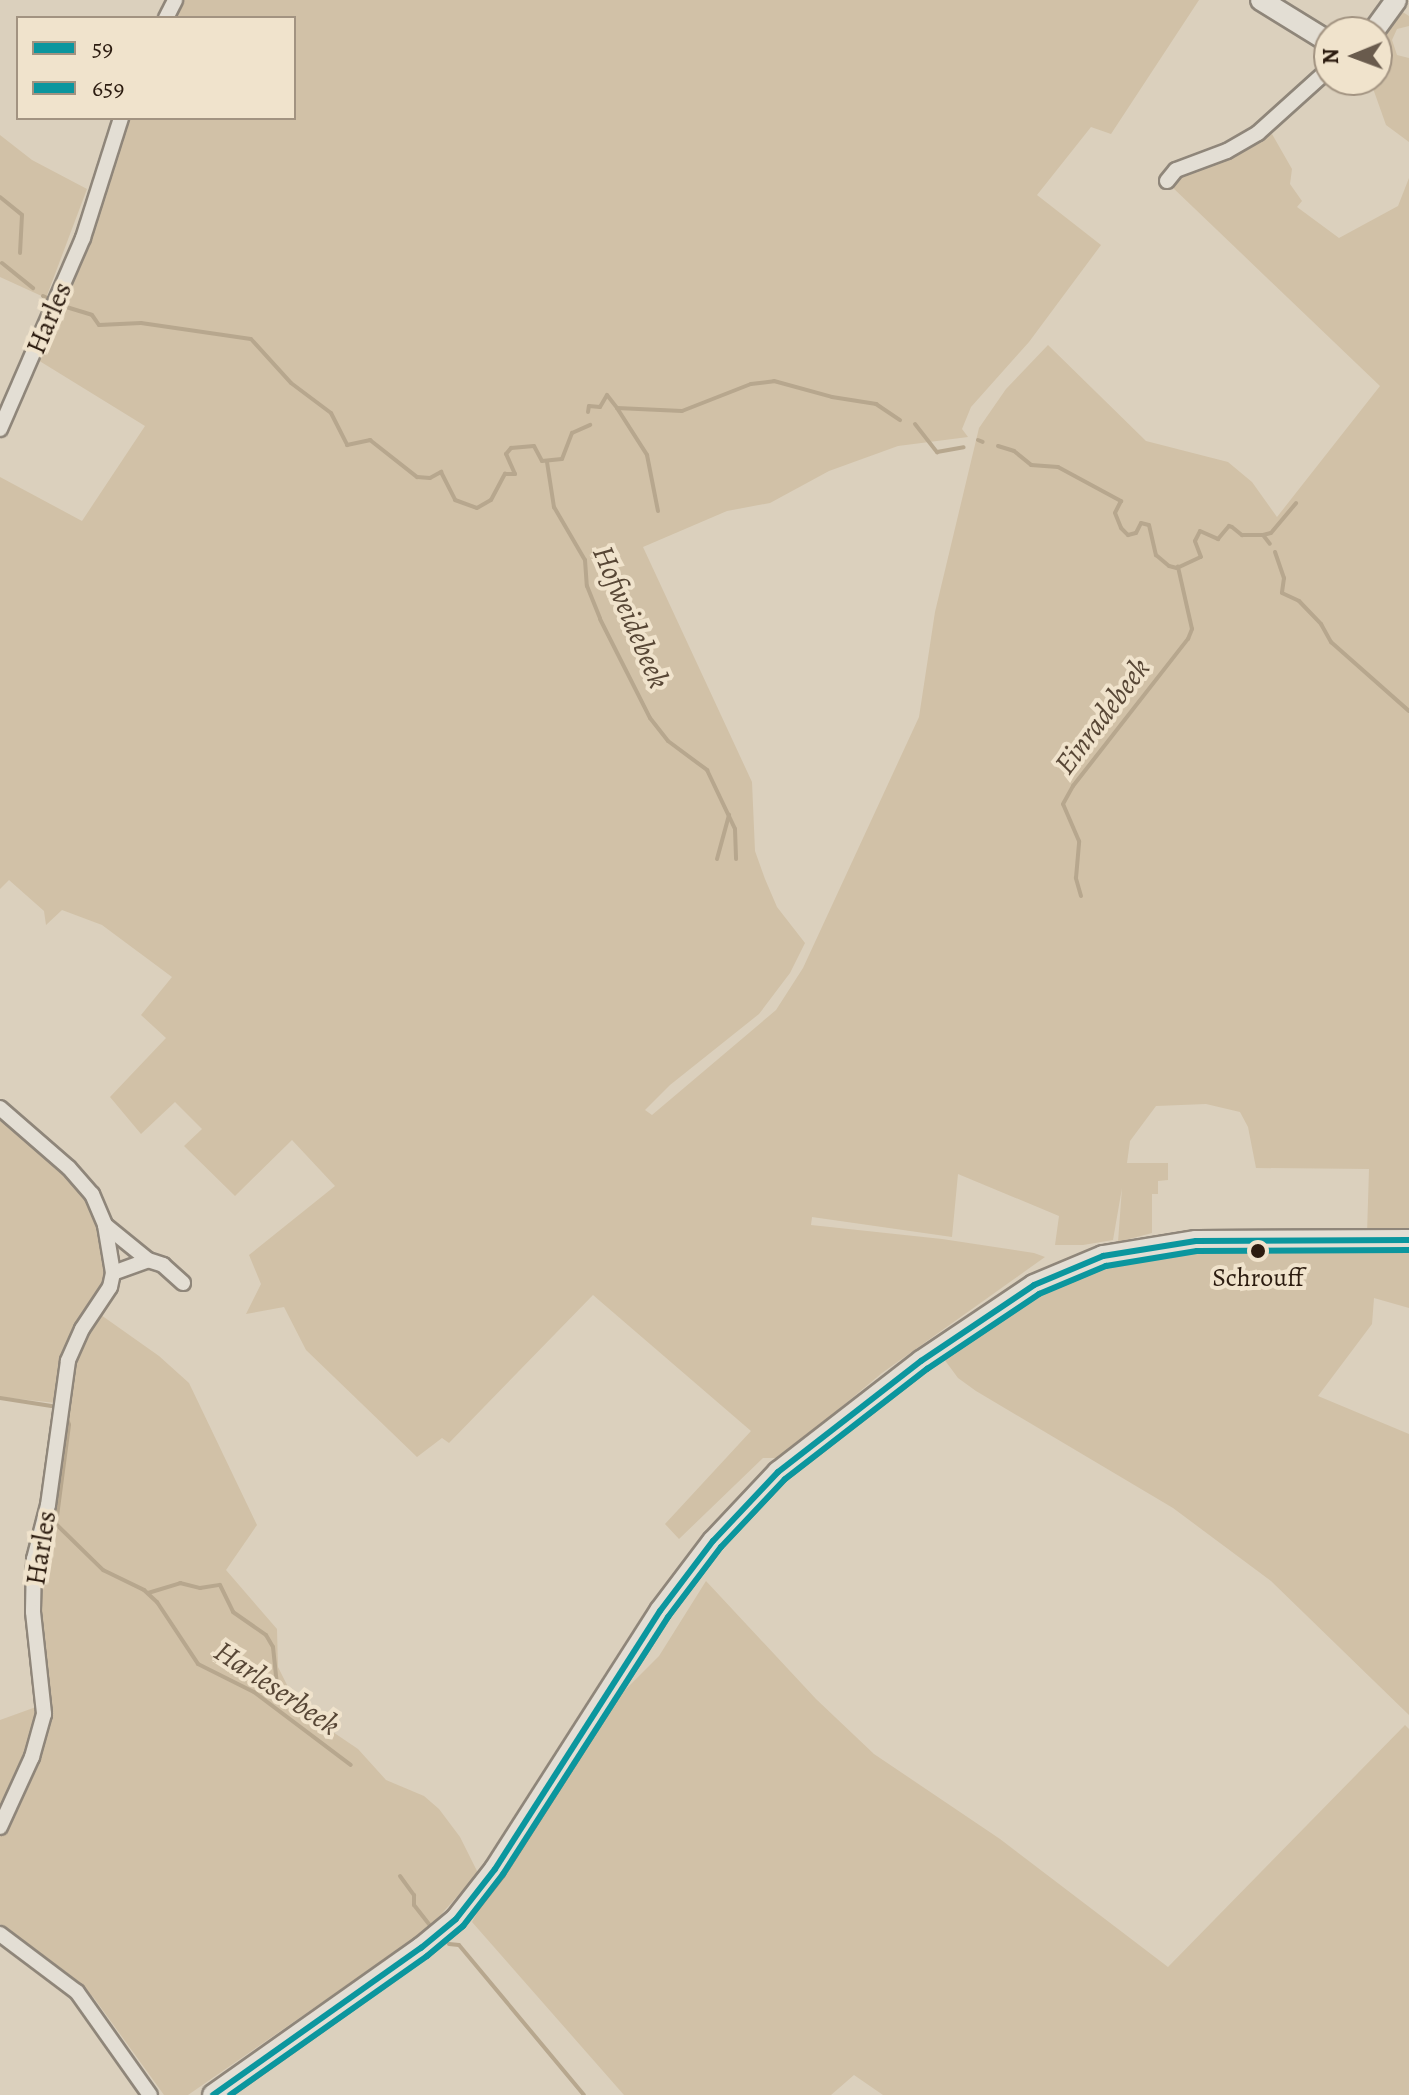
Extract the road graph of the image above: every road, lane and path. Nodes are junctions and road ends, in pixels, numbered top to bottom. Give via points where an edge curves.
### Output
1 (1261, 0) edge
2 (1313, 32) edge
3 (1313, 84) edge
4 (120, 120) edge
5 (1167, 181) dead end
6 (0, 429) edge
7 (0, 1108) edge
8 (105, 1225) junction
9 (1409, 1240) edge
10 (148, 1260) junction
11 (113, 1273) junction
12 (183, 1283) dead end
13 (0, 1827) edge
14 (0, 1934) edge
15 (150, 2095) edge
16 (213, 2095) edge

1 - 2 street
3 - 5 street via 1246,141 1176,170
4 - 6 street, Harles via 94,206
7 - 8 street via 78,1177
8 - 10 street
8 - 11 street
9 - 16 street via 1196,1241 1103,1256 1034,1285 921,1361 778,1472 713,1541 660,1611 495,1869 456,1919
10 - 11 street
10 - 12 street via 163,1265
11 - 13 street, Harles via 68,1361 48,1505 34,1559 33,1612 44,1714 32,1757
14 - 15 street via 77,1992

